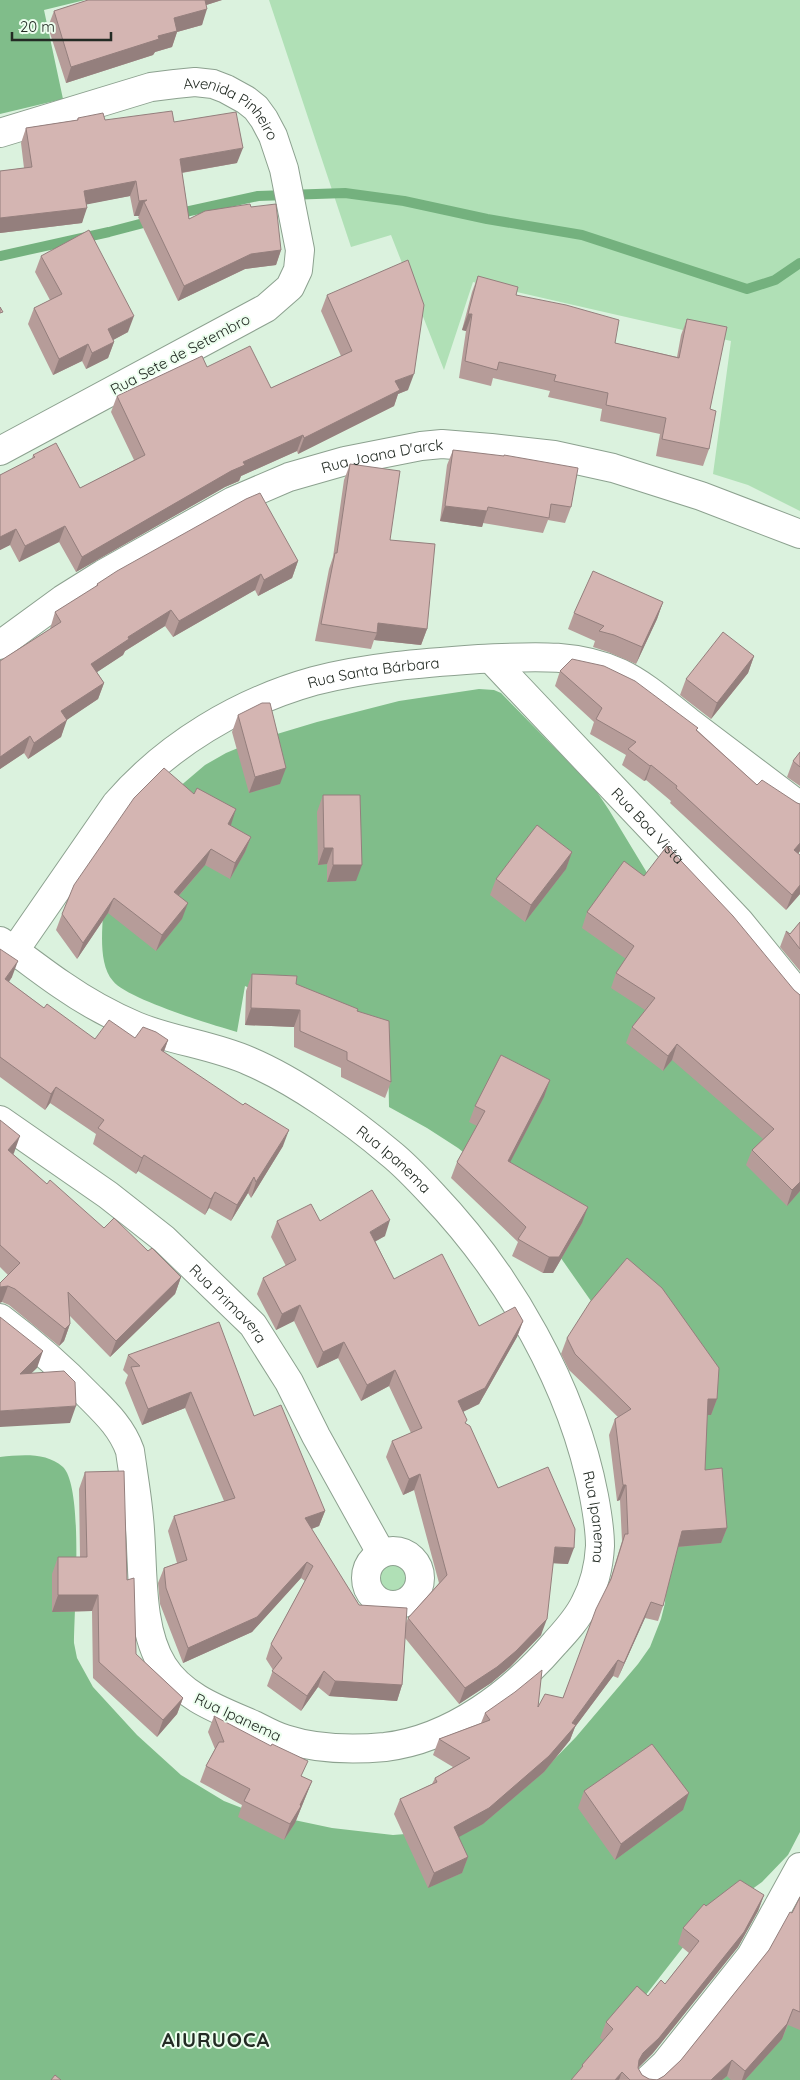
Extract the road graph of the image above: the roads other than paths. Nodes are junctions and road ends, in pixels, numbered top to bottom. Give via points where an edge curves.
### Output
1 (0, 133) edge
2 (293, 215) joint
3 (0, 451) edge
4 (800, 534) edge
5 (0, 645) edge
6 (491, 659) junction
7 (800, 806) edge
8 (8, 946) edge
9 (800, 996) edge
10 (0, 1120) edge
11 (0, 1318) edge
12 (381, 1553) dead end
13 (800, 1867) edge
14 (648, 2080) edge

1 - 2 street, Avenida Pinheiro via 151,87 195,82 213,84 246,100 264,119 284,169
2 - 3 street, Rua Sete de Setembro via 300,260 294,280 282,296 236,325
4 - 5 street, Rua Joana D'arck via 702,496 613,468 554,455 442,444 421,446 345,461 289,477 233,501 95,579
6 - 7 street, Rua Santa Bárbara via 565,657 620,673 648,690
6 - 8 street, Rua Santa Bárbara via 380,668 313,682 237,711 192,737 170,752 116,804
6 - 9 street, Rua Boa Vista via 739,921
8 - 11 street, Rua Ipanema via 62,985 123,1020 248,1060 281,1078 337,1112 391,1153 443,1206 499,1276 524,1317 578,1435 588,1466 600,1542 598,1564 585,1603 572,1624 521,1679 456,1724 420,1738 355,1748 322,1746 286,1740 207,1704 185,1691 172,1678 155,1649 146,1605 139,1519 127,1440 110,1417 68,1374 38,1346
10 - 12 street, Rua Primavera via 108,1195 164,1239 252,1324 289,1382
13 - 14 street via 751,1956 700,2022

